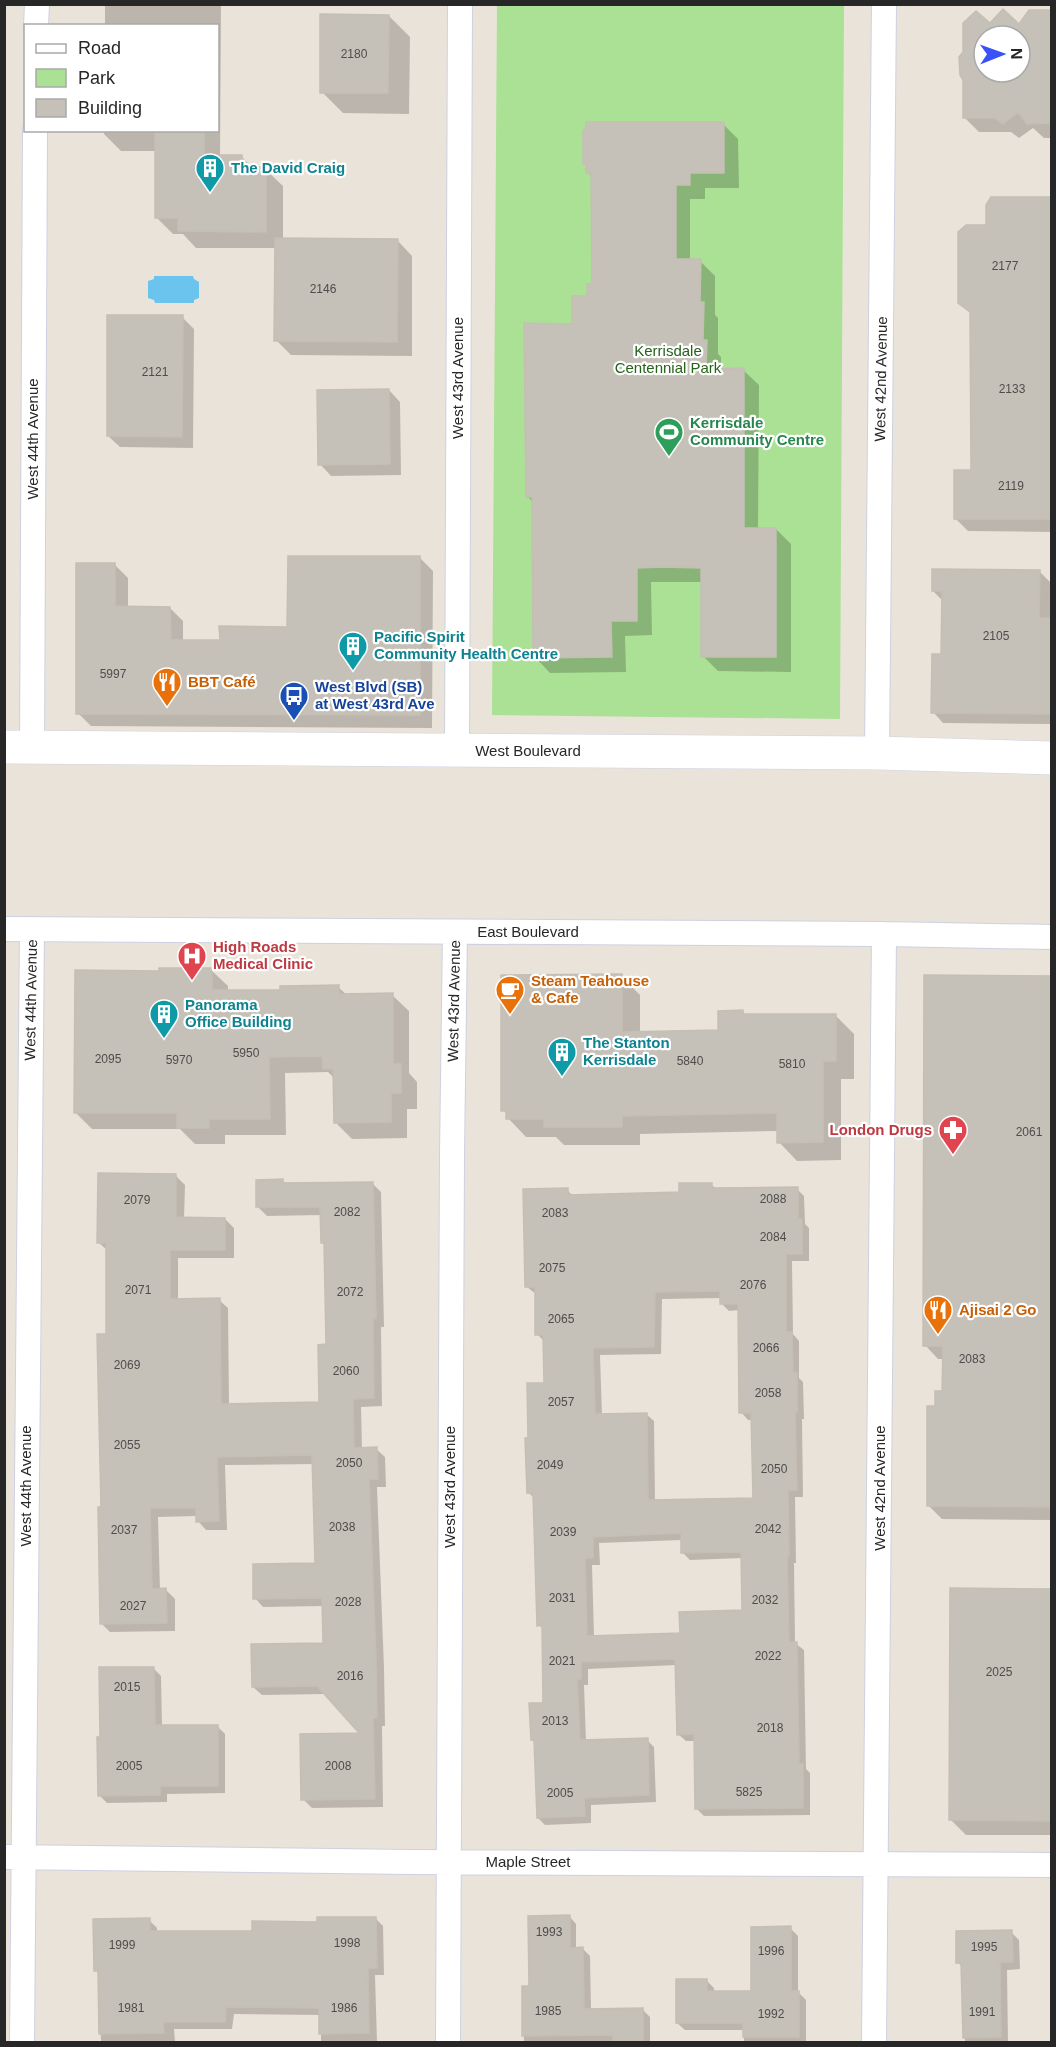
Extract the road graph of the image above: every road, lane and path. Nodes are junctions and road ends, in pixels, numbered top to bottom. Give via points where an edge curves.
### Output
1 (37, 4) edge
2 (460, 4) edge
3 (884, 4) edge
4 (36, 24) edge
5 (35, 132) edge
6 (18, 747) edge
7 (458, 751) junction
8 (877, 753) junction
9 (1052, 758) edge
10 (4, 929) edge
11 (32, 929) junction
12 (455, 932) junction
13 (884, 934) junction
14 (1052, 937) edge
15 (14, 1857) edge
16 (448, 1862) junction
17 (876, 1863) junction
18 (1052, 1865) edge
19 (22, 2043) edge
20 (448, 2043) edge
21 (874, 2043) edge

1 - 4 street
2 - 7 street, West 43rd Avenue
3 - 8 street, West 42nd Avenue
5 - 6 street, West 44th Avenue
6 - 7 street, West Boulevard
7 - 8 street, West Boulevard
8 - 9 street, West Boulevard
10 - 11 street, East Boulevard
11 - 12 street, East Boulevard
11 - 15 street, West 44th Avenue
12 - 13 street, East Boulevard
12 - 16 street, West 43rd Avenue
13 - 14 street, East Boulevard
13 - 17 street, West 42nd Avenue
15 - 16 street, Maple Street
15 - 19 street, West 44th Avenue
16 - 17 street, Maple Street
16 - 20 street, West 43rd Avenue
17 - 18 street, Maple Street
17 - 21 street, West 42nd Avenue

